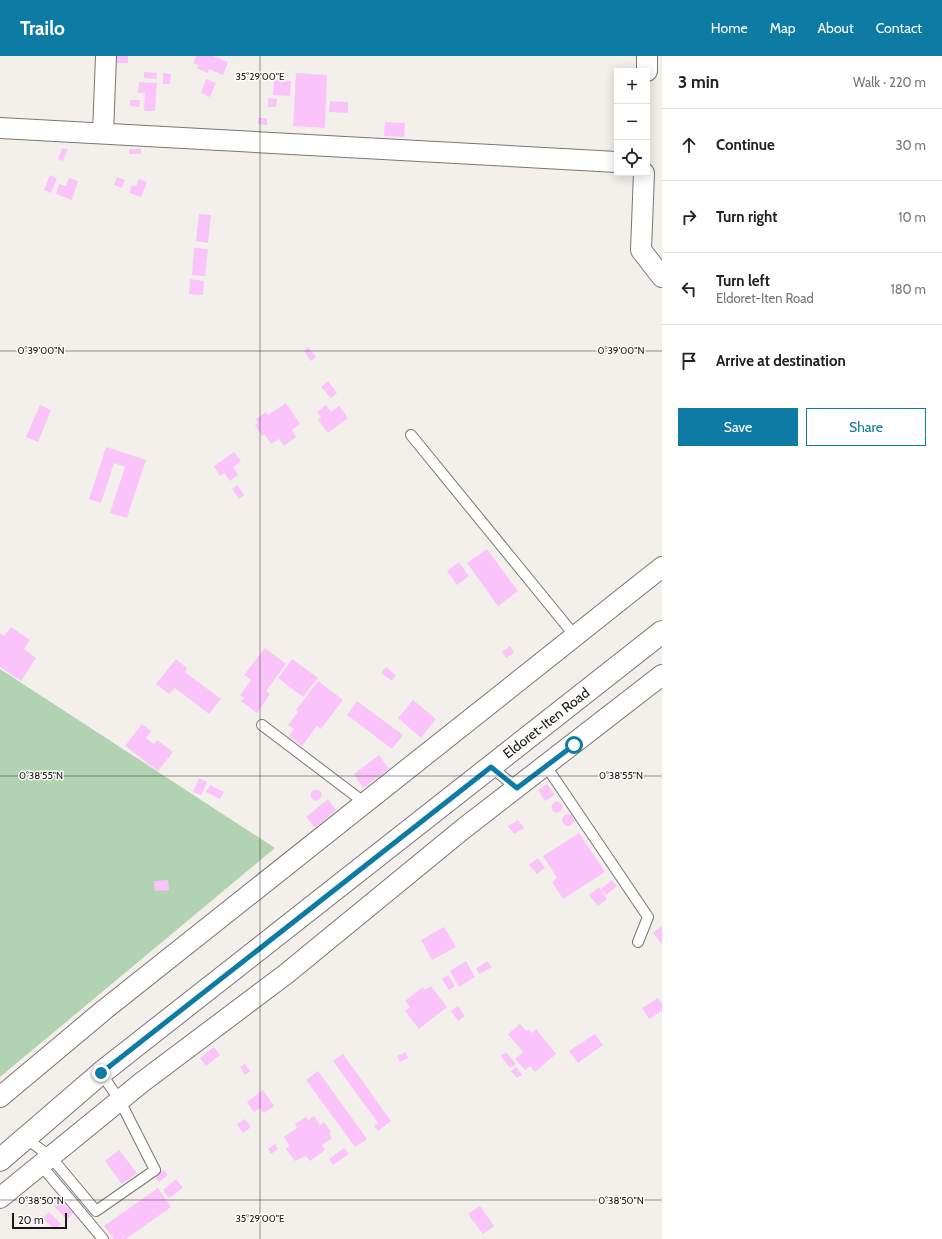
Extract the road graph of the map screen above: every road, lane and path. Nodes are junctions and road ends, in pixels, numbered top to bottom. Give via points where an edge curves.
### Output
1 (106, 56) edge
2 (647, 56) edge
3 (647, 68) edge
4 (0, 128) edge
5 (103, 133) junction
6 (614, 162) edge
7 (644, 176) edge
8 (662, 277) edge
9 (411, 434) dead end
10 (662, 567) edge
11 (662, 632) edge
12 (575, 636) junction
13 (662, 675) edge
14 (262, 726) dead end
15 (546, 766) junction
16 (491, 767) junction
17 (517, 788) junction
18 (365, 803) junction
19 (638, 942) dead end
20 (101, 1073) junction
21 (0, 1097) edge
22 (120, 1101) junction
23 (25, 1138) junction
24 (0, 1160) edge
25 (45, 1160) junction
26 (0, 1198) edge
27 (103, 1239) edge

1 - 5 street
2 - 3 street
4 - 5 street
5 - 6 street
7 - 8 street via 641,250
9 - 12 lane
10 - 12 street
11 - 16 main road, Eldoret-Iten Road
12 - 18 street
13 - 15 street
14 - 18 lane
15 - 17 street
15 - 19 lane via 648,917
16 - 17 lane
16 - 20 main road, Eldoret-Iten Road
17 - 22 street via 286,974
18 - 21 street via 111,1005
20 - 22 lane
20 - 23 main road, Eldoret-Iten Road
22 - 25 street
22 - 25 lane via 155,1170 96,1211
23 - 24 main road, Eldoret-Iten Road
23 - 25 lane
25 - 26 street
25 - 27 lane

